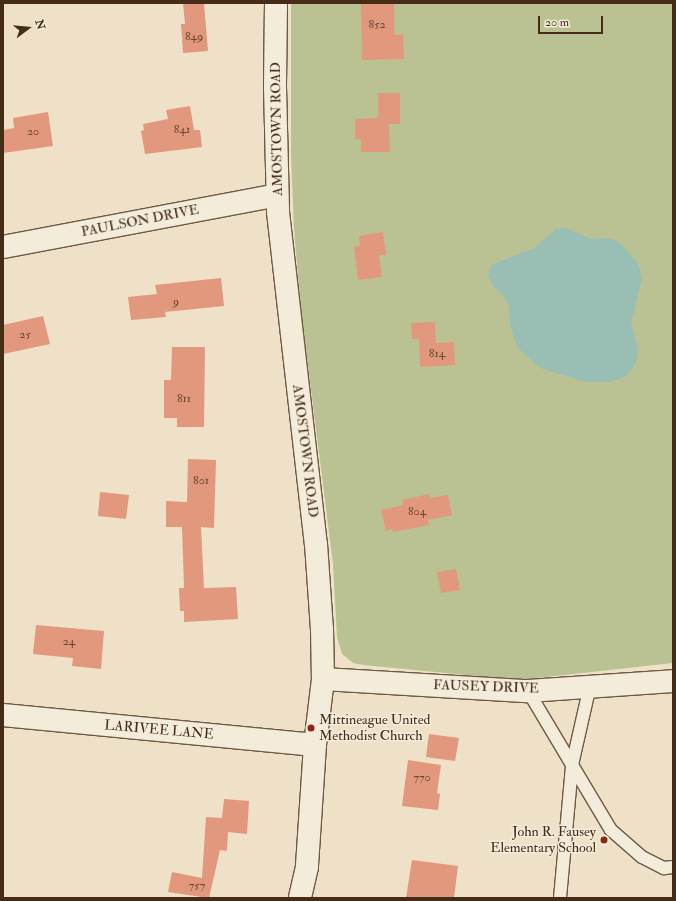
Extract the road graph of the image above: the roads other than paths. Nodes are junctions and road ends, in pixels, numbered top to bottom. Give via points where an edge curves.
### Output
1 (276, 3) edge
2 (277, 195) junction
3 (3, 247) edge
4 (323, 679) junction
5 (673, 681) edge
6 (590, 686) junction
7 (528, 691) junction
8 (3, 715) edge
9 (315, 745) junction
10 (572, 765) junction
11 (673, 867) edge
12 (300, 898) edge
13 (560, 898) edge

1 - 2 street, AMOSTOWN ROAD
2 - 3 street, PAULSON DRIVE
2 - 4 street, AMOSTOWN ROAD via 320,582
4 - 7 street, FAUSEY DRIVE
4 - 9 street, AMOSTOWN ROAD
5 - 6 street, FAUSEY DRIVE
6 - 7 street, FAUSEY DRIVE
6 - 10 lane
7 - 10 lane
8 - 9 street, LARIVEE LANE
9 - 12 street, AMOSTOWN ROAD via 307,867
10 - 11 lane via 611,830 642,857 664,868
10 - 13 lane

